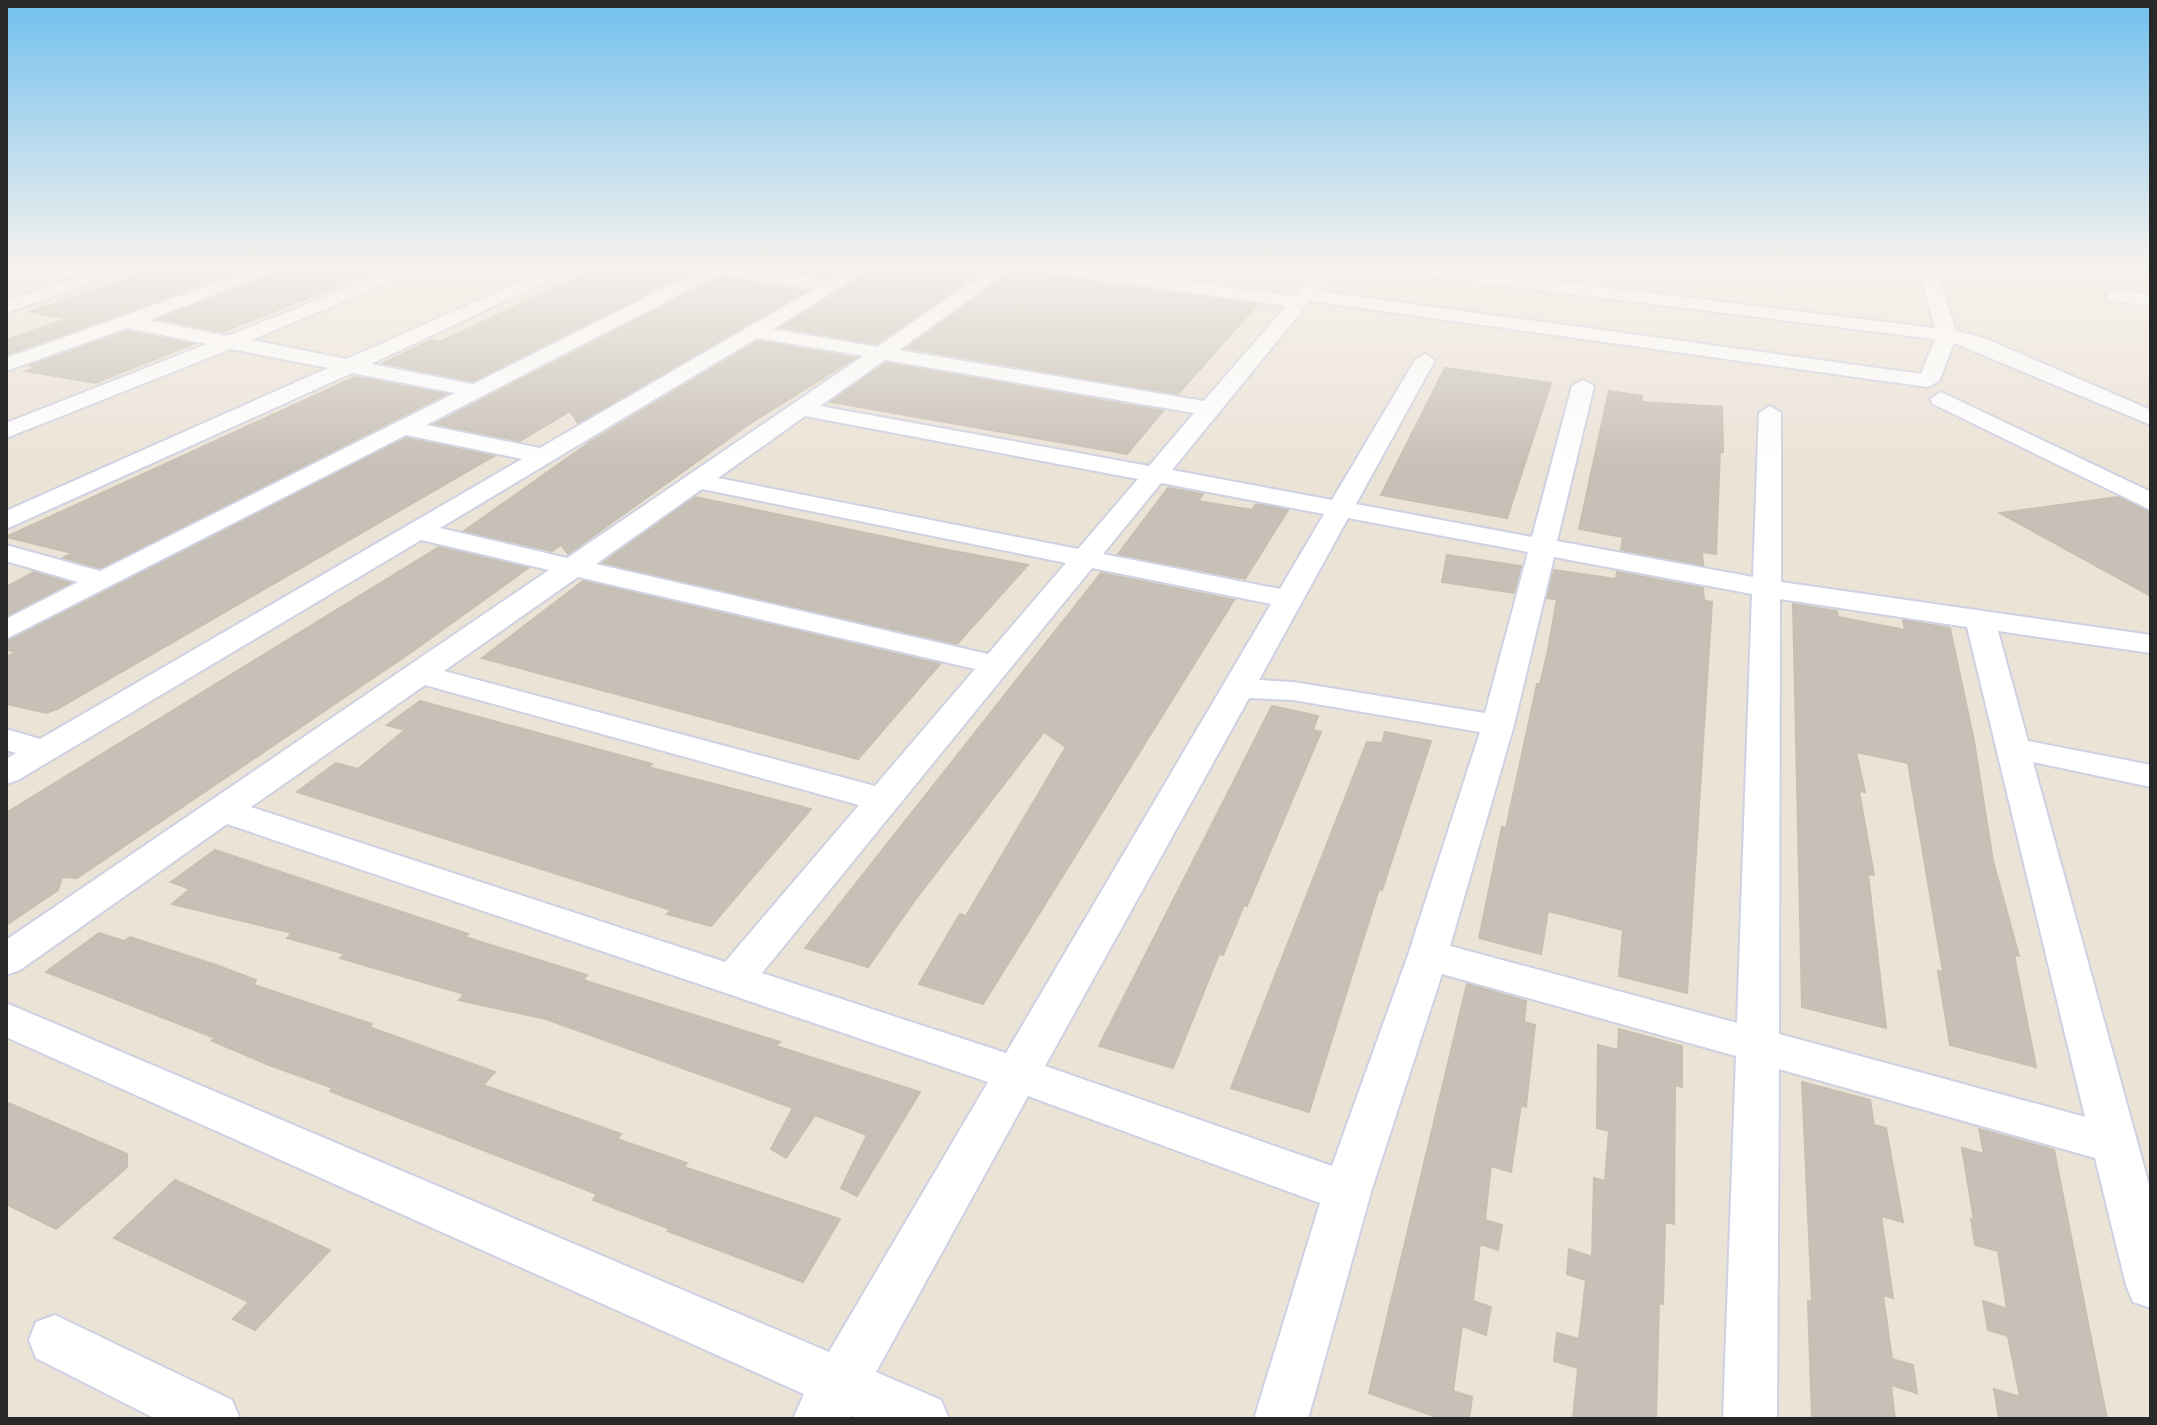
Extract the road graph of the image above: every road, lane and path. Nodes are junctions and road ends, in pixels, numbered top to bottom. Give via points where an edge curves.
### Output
1 (97, 332) edge
2 (181, 332) edge
3 (255, 332) edge
4 (423, 332) edge
5 (588, 332) edge
6 (755, 332) edge
7 (758, 332) edge
8 (911, 332) edge
9 (1274, 332) edge
10 (1558, 332) edge
11 (1927, 332) edge
12 (1947, 335) junction
13 (231, 342) junction
14 (882, 353) junction
15 (1425, 360) dead end
16 (6, 365) edge
17 (351, 365) junction
18 (1583, 386) dead end
19 (477, 391) junction
20 (1941, 399) dead end
21 (802, 409) junction
22 (1211, 409) junction
23 (1770, 413) dead end
24 (2151, 418) edge
25 (405, 428) junction
26 (6, 431) edge
27 (544, 456) junction
28 (1157, 475) junction
29 (698, 481) junction
30 (2151, 502) edge
31 (1339, 510) junction
32 (6, 521) edge
33 (417, 531) junction
34 (1545, 547) junction
35 (6, 553) edge
36 (1085, 558) junction
37 (573, 567) junction
38 (104, 581) junction
39 (1766, 588) junction
40 (1288, 599) junction
41 (1980, 620) junction
42 (6, 630) edge
43 (2151, 644) edge
44 (996, 665) junction
45 (420, 674) junction
46 (1237, 688) junction
47 (1498, 725) junction
48 (6, 739) edge
49 (2013, 748) junction
50 (43, 751) junction
51 (6, 773) edge
52 (2151, 776) edge
53 (884, 800) junction
54 (222, 810) junction
55 (1428, 955) junction
56 (6, 960) edge
57 (733, 980) junction
58 (6, 1019) edge
59 (1757, 1046) junction
60 (1017, 1074) junction
61 (2115, 1144) junction
62 (1347, 1192) junction
63 (2151, 1285) edge
64 (55, 1340) dead end
65 (830, 1401) edge
66 (213, 1419) edge
67 (922, 1419) edge
68 (1281, 1419) edge
69 (1750, 1419) edge

1 - 16 street
2 - 13 street
3 - 13 street
4 - 17 street
5 - 19 street
6 - 27 street
7 - 14 street
8 - 14 street
9 - 22 street
10 - 12 street via 1928,381
11 - 12 street
12 - 24 street via 1977,342
13 - 17 street
13 - 26 street
14 - 21 street
14 - 22 street
15 - 31 street
17 - 19 street
17 - 32 street
18 - 34 street
19 - 25 street
20 - 30 street
21 - 28 street
21 - 29 street
22 - 28 street
23 - 39 street
25 - 27 street
25 - 38 street
27 - 33 street
28 - 31 street
28 - 36 street
29 - 36 street
29 - 37 street
31 - 34 street
31 - 40 street
33 - 37 street
33 - 50 street
34 - 39 street
34 - 47 street
35 - 38 street
36 - 40 street
36 - 44 street
37 - 44 street
37 - 45 street
38 - 42 street
39 - 41 street
39 - 59 street
40 - 46 street
41 - 43 street
41 - 49 street
44 - 53 street
45 - 53 street
45 - 54 street
46 - 47 street via 1293,691
46 - 60 street
47 - 55 street
48 - 50 street
49 - 52 street
49 - 61 street
50 - 51 street
53 - 57 street
54 - 56 street
54 - 57 street
55 - 59 street
55 - 62 street
57 - 60 street
58 - 65 street
59 - 61 street
59 - 69 street
60 - 62 street
60 - 65 street
61 - 63 street
62 - 68 street
64 - 66 street
65 - 67 street

